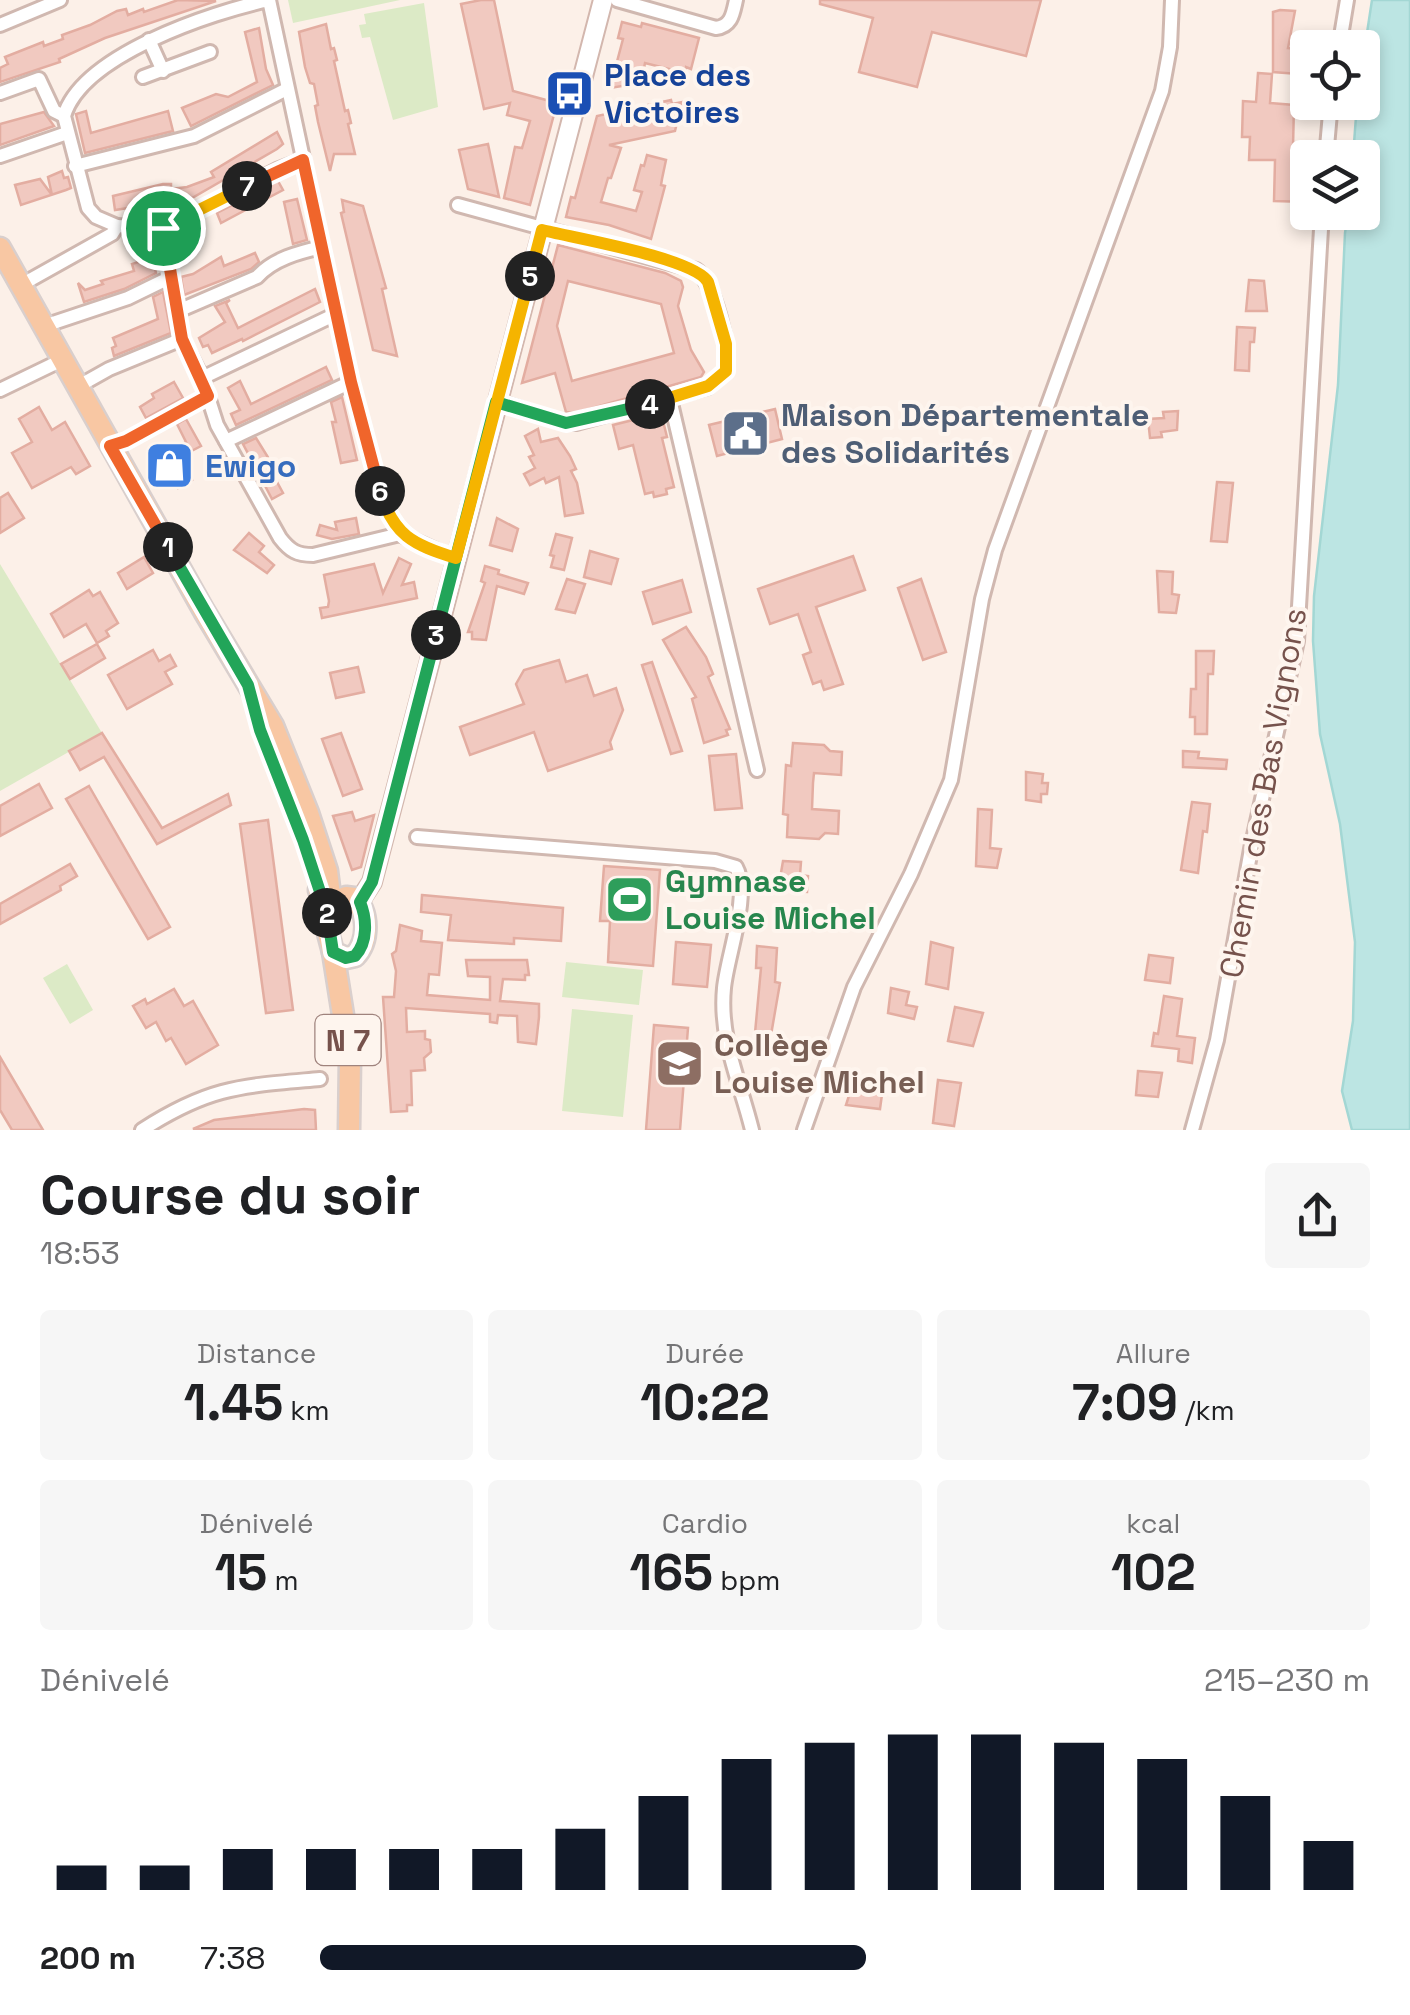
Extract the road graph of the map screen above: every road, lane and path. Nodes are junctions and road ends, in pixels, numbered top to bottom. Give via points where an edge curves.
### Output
1 (60, 0) edge
2 (269, 0) edge
3 (603, 0) edge
4 (617, 0) edge
5 (736, 0) edge
6 (1172, 0) edge
7 (1348, 0) edge
8 (0, 25) edge
9 (1342, 30) edge
10 (149, 40) junction
11 (210, 52) dead end
12 (163, 71) junction
13 (144, 77) dead end
14 (287, 89) junction
15 (0, 93) edge
16 (64, 116) junction
17 (67, 133) junction
18 (0, 156) edge
19 (303, 160) junction
20 (75, 166) junction
21 (458, 206) dead end
22 (117, 226) junction
23 (163, 228) junction
24 (535, 228) junction
25 (1321, 230) edge
26 (322, 247) junction
27 (0, 248) edge
28 (171, 277) junction
29 (21, 285) junction
30 (178, 312) junction
31 (336, 314) junction
32 (44, 326) junction
33 (182, 339) junction
34 (62, 360) junction
35 (202, 378) junction
36 (351, 382) junction
37 (77, 387) junction
38 (0, 390) edge
39 (208, 396) junction
40 (670, 399) junction
41 (496, 402) junction
42 (226, 441) junction
43 (110, 446) junction
44 (400, 534) junction
45 (456, 558) junction
46 (757, 770) dead end
47 (417, 836) dead end
48 (360, 902) junction
49 (329, 909) junction
50 (333, 952) junction
51 (355, 956) junction
52 (320, 1079) dead end
53 (142, 1130) edge
54 (349, 1130) edge
55 (361, 1130) edge
56 (752, 1130) edge
57 (804, 1130) edge
58 (1192, 1130) edge

1 - 8 street
2 - 10 street
2 - 14 street
3 - 24 main road
4 - 5 street via 716,28 727,25
6 - 57 street via 1162,91 991,566 950,780 849,1000
7 - 9 street
10 - 12 street
10 - 16 street via 87,84
11 - 12 street
12 - 13 street
14 - 19 street
14 - 20 street via 194,136
15 - 16 street via 39,79 54,111
16 - 17 street
17 - 18 street
17 - 20 street
19 - 23 street
19 - 26 street
20 - 22 street via 88,208
21 - 24 street
22 - 23 street
22 - 29 street
23 - 28 street
24 - 40 street via 706,277 728,363 715,384
24 - 41 main road
25 - 58 street, Chemin des Bas Vignons via 1297,641 1250,849 1220,1028
26 - 30 street
26 - 31 street
27 - 29 main road, N 7
28 - 30 street
28 - 32 street
29 - 32 main road, N 7
30 - 33 street
31 - 35 street
31 - 36 street
32 - 34 main road, N 7
33 - 35 street
33 - 37 street
34 - 37 main road, N 7
34 - 38 street
35 - 39 street
36 - 42 street
36 - 44 street via 383,500
37 - 43 main road, N 7
39 - 42 street
39 - 43 street
40 - 41 street via 566,423
40 - 46 street
41 - 45 main road
42 - 44 street via 288,549 314,555
43 - 49 main road, N 7 via 248,685
44 - 45 street
45 - 48 main road via 372,882
47 - 56 street via 736,867 742,888 723,1019
48 - 49 main road via 346,897
48 - 51 main road, N 7 via 364,942
49 - 50 main road, N 7
50 - 51 main road
50 - 54 main road, N 7 via 349,1049
51 - 55 main road, N 7 via 350,994
52 - 53 street via 214,1092

